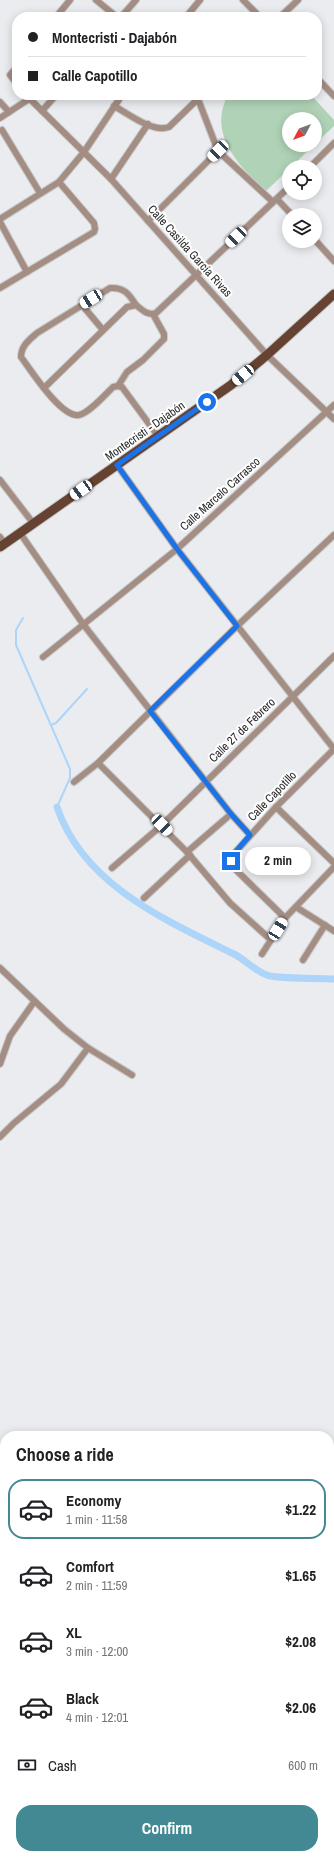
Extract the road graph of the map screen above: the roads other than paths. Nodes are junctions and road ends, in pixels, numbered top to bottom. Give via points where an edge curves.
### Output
1 (70, 0) edge
2 (96, 0) edge
3 (136, 0) edge
4 (200, 0) edge
5 (243, 0) edge
6 (298, 0) edge
7 (60, 12) edge
8 (111, 12) edge
9 (125, 12) edge
10 (190, 12) edge
11 (255, 12) edge
12 (285, 12) edge
13 (322, 83) edge
14 (334, 96) edge
15 (24, 100) edge
16 (31, 100) edge
17 (52, 100) edge
18 (118, 100) edge
19 (197, 100) edge
20 (201, 100) edge
21 (0, 102) edge
22 (114, 106) junction
23 (42, 111) junction
24 (9, 112) junction
25 (0, 118) edge
26 (148, 124) junction
27 (2, 130) dead end
28 (334, 143) edge
29 (218, 151) junction
30 (84, 152) junction
31 (317, 160) edge
32 (111, 179) junction
33 (59, 182) junction
34 (40, 193) junction
35 (282, 194) edge
36 (275, 201) junction
37 (284, 208) edge
38 (0, 219) edge
39 (148, 221) junction
40 (0, 222) edge
41 (322, 248) edge
42 (334, 261) edge
43 (27, 272) junction
44 (196, 274) junction
45 (0, 288) edge
46 (334, 294) edge
47 (82, 305) junction
48 (136, 305) junction
49 (153, 314) junction
50 (103, 330) junction
51 (267, 355) junction
52 (118, 386) junction
53 (44, 388) junction
54 (334, 405) edge
55 (327, 412) junction
56 (334, 419) edge
57 (158, 436) junction
58 (117, 465) junction
59 (0, 480) edge
60 (33, 524) junction
61 (20, 533) junction
62 (334, 535) edge
63 (2, 543) edge
64 (177, 549) junction
65 (83, 624) junction
66 (237, 626) junction
67 (334, 656) edge
68 (43, 657) dead end
69 (292, 698) junction
70 (150, 711) junction
71 (334, 749) edge
72 (98, 763) junction
73 (205, 781) junction
74 (74, 782) dead end
75 (276, 807) junction
76 (231, 814) junction
77 (162, 825) junction
78 (250, 835) junction
79 (189, 853) junction
80 (334, 864) edge
81 (334, 867) edge
82 (112, 868) dead end
83 (144, 898) dead end
84 (296, 907) junction
85 (285, 918) junction
86 (325, 925) junction
87 (334, 931) edge
88 (271, 940) junction
89 (262, 954) dead end
90 (303, 960) dead end
91 (0, 968) edge
92 (34, 1002) junction
93 (88, 1048) junction
94 (0, 1064) edge
95 (132, 1075) dead end
96 (0, 1137) edge

1 - 7 street
2 - 8 street
3 - 9 street
4 - 10 street
5 - 11 street
6 - 12 street
13 - 14 street
15 - 24 street
16 - 23 street, Calle Casilda García Rivas
17 - 23 street
18 - 22 street
19 - 26 street via 169,127
20 - 29 street
21 - 24 street
22 - 26 street
22 - 30 street
23 - 30 street, Calle Casilda García Rivas
24 - 25 street
26 - 32 street
27 - 34 street
28 - 31 street
29 - 36 street
29 - 39 street
30 - 32 street, Calle Casilda García Rivas
30 - 33 street
32 - 39 street, Calle Casilda García Rivas
33 - 34 street
33 - 43 street via 94,223 95,229 91,235
34 - 38 street
35 - 36 street
36 - 37 street
36 - 44 street
39 - 44 street, Calle Casilda García Rivas
40 - 43 street
41 - 42 street
43 - 45 street
44 - 49 street
44 - 51 street, Calle Casilda García Rivas
46 - 51 main road, Montecristi - Dajabón
47 - 48 street via 110,288 118,288 130,295
47 - 50 street
47 - 53 street via 37,333 26,342 21,351 21,357
48 - 49 street
48 - 50 street via 127,307
49 - 52 street via 164,334 164,339 127,372
50 - 53 street
51 - 55 street, Calle Casilda García Rivas
51 - 57 main road, Montecristi - Dajabón via 231,385
52 - 53 street via 113,387 86,412 79,415 71,414
52 - 57 street via 125,389
54 - 55 street, Calle Marcelo Carrasco
55 - 56 street, Calle Casilda García Rivas
55 - 64 street, Calle Marcelo Carrasco
57 - 58 main road, Montecristi - Dajabón
58 - 60 main road, Montecristi - Dajabón
58 - 64 street
59 - 60 street
60 - 61 main road, Montecristi - Dajabón
61 - 63 main road, Montecristi - Dajabón
61 - 65 street
62 - 66 street
64 - 65 street, Calle Marcelo Carrasco
64 - 66 street
65 - 68 street, Calle Marcelo Carrasco
65 - 70 street
66 - 69 street
66 - 70 street
67 - 69 street, Calle 27 de Febrero
69 - 71 street
69 - 73 street, Calle 27 de Febrero
70 - 72 street
70 - 73 street
71 - 75 street, Calle Capotillo
72 - 74 street
72 - 77 street
73 - 76 street
73 - 77 street, Calle 27 de Febrero
75 - 78 street, Calle Capotillo
75 - 80 street
76 - 78 street
76 - 79 street
77 - 79 street
77 - 82 street, Calle 27 de Febrero
78 - 85 street, Calle Capotillo via 232,856 231,861 234,868
79 - 83 street
79 - 88 street via 230,903
81 - 84 street
84 - 85 street
84 - 86 street
85 - 88 street
86 - 87 street
86 - 90 street
88 - 89 street
91 - 92 street
92 - 93 street
92 - 94 street via 10,1036
93 - 95 street
93 - 96 street via 61,1084

